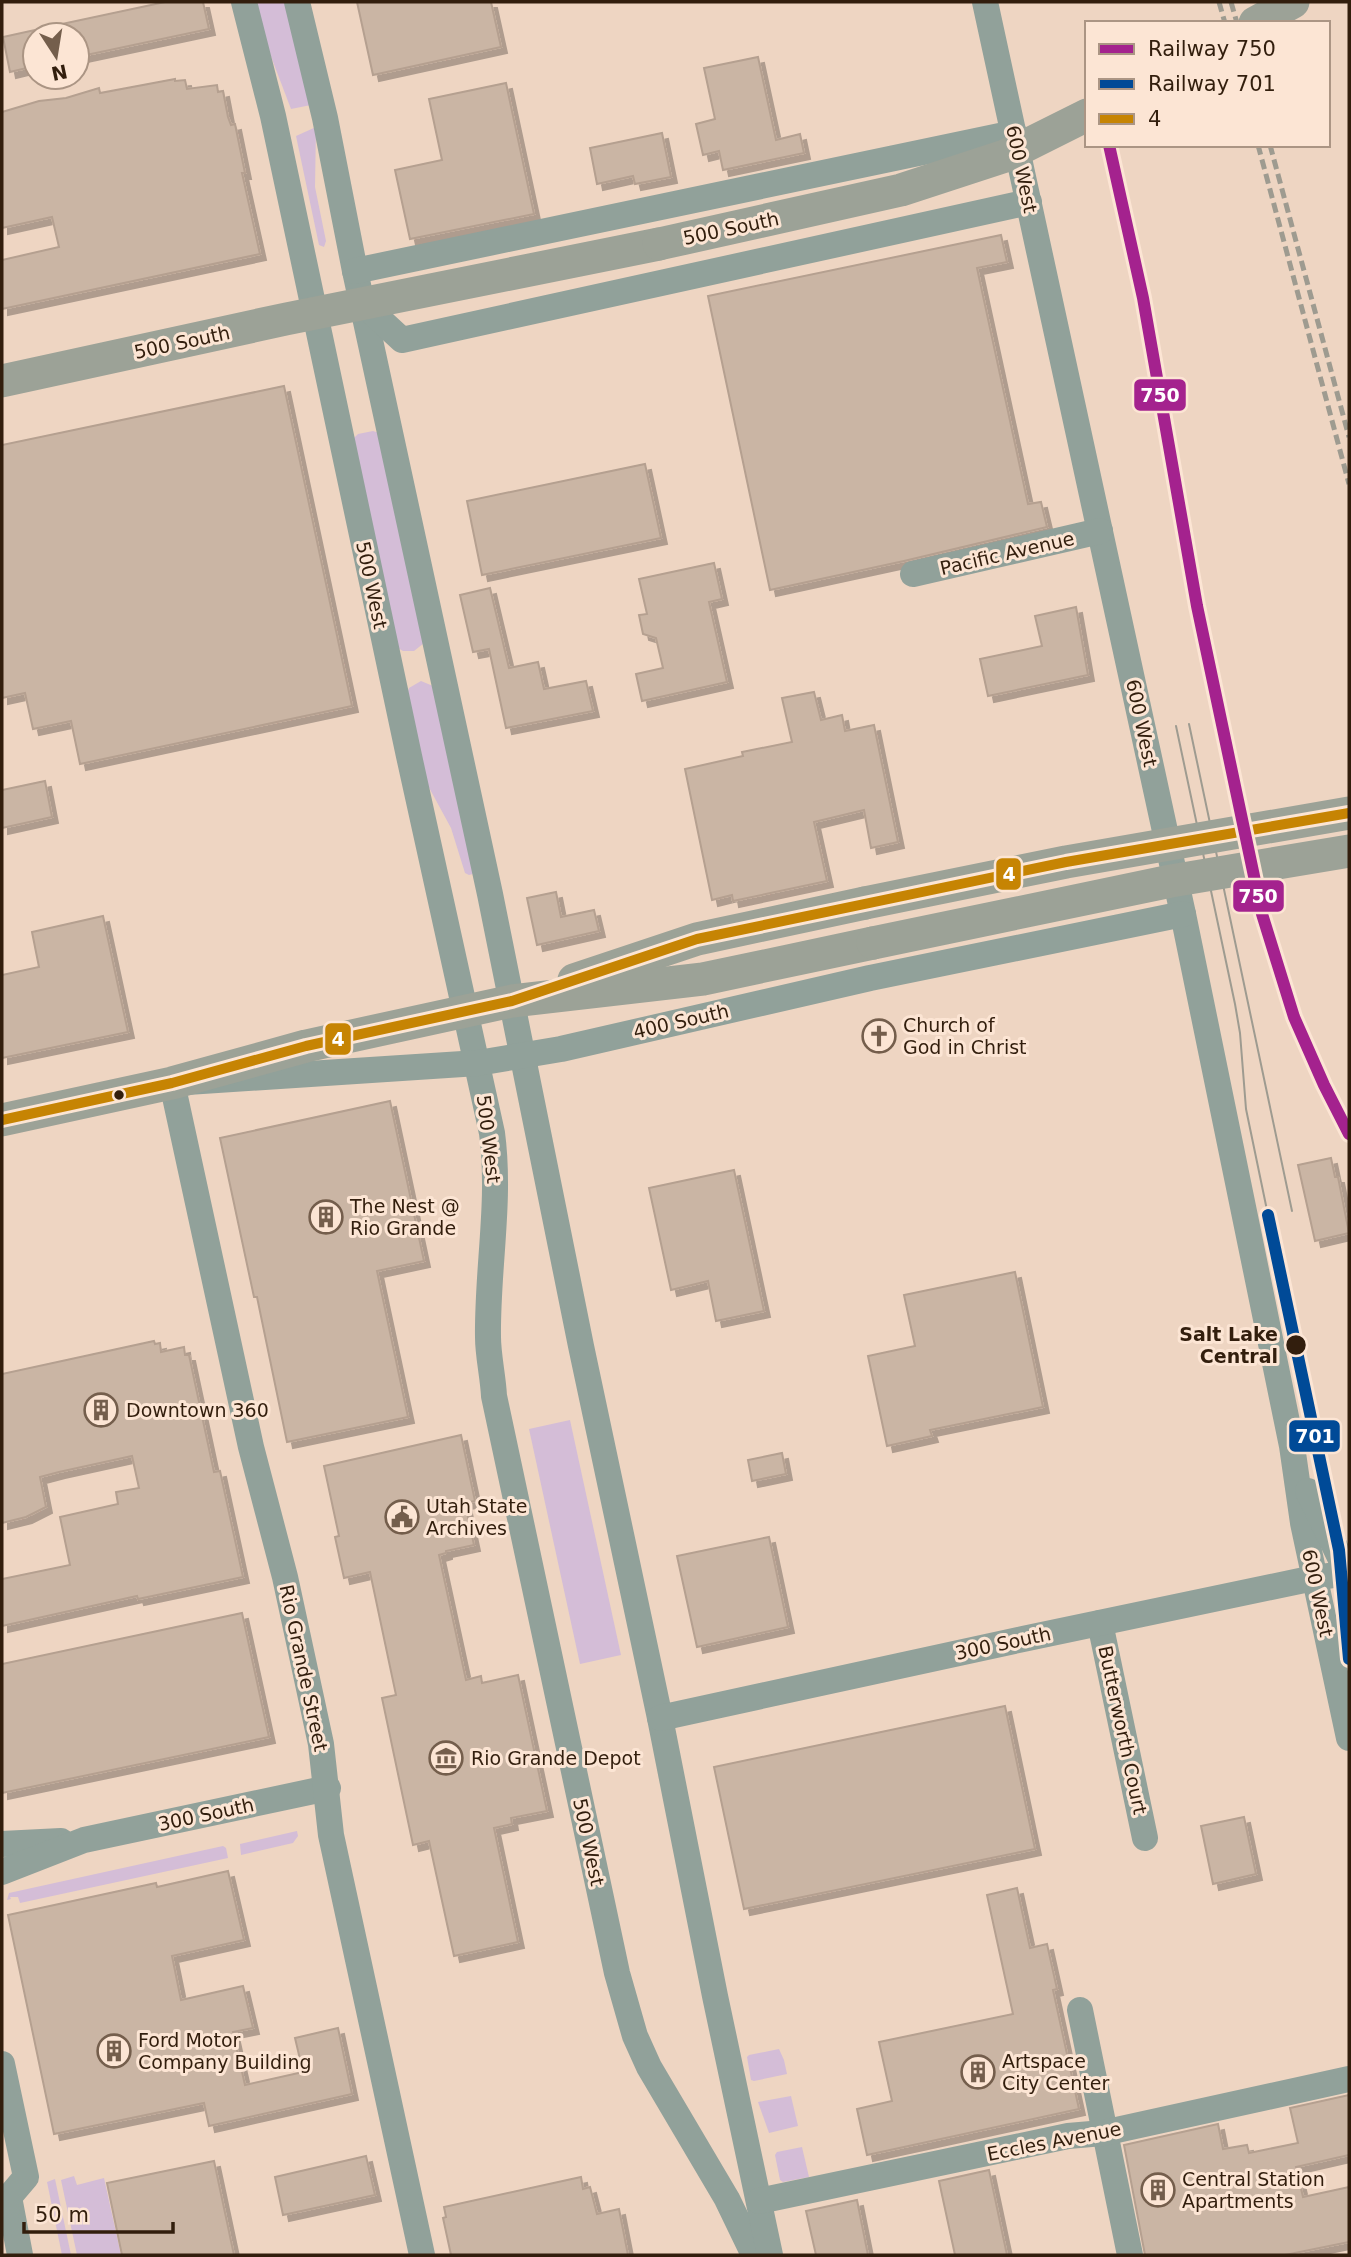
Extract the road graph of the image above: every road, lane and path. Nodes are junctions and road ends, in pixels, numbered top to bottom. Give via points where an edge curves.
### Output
1 (244, 2) edge
2 (297, 2) edge
3 (985, 2) edge
4 (1293, 2) edge
5 (1259, 21) edge
6 (1085, 116) edge
7 (1014, 133) junction
8 (1029, 202) junction
9 (355, 271) junction
10 (363, 304) junction
11 (314, 314) junction
12 (2, 381) edge
13 (1100, 531) junction
14 (913, 574) dead end
15 (1349, 813) edge
16 (1349, 851) edge
17 (1183, 914) junction
18 (512, 1001) junction
19 (466, 1011) junction
20 (523, 1054) junction
21 (478, 1063) junction
22 (172, 1083) junction
23 (2, 1119) edge
24 (1292, 1446) junction
25 (1348, 1575) edge
26 (1314, 1578) junction
27 (1100, 1623) junction
28 (660, 1718) junction
29 (1349, 1738) edge
30 (328, 1788) junction
31 (1146, 1838) dead end
32 (84, 1840) junction
33 (2, 1843) edge
34 (2, 1872) edge
35 (1080, 2010) dead end
36 (2, 2063) edge
37 (1349, 2079) edge
38 (1103, 2133) junction
39 (4, 2197) edge
40 (759, 2201) junction
41 (20, 2255) edge
42 (422, 2255) edge
43 (754, 2255) edge
44 (770, 2255) edge
45 (1130, 2255) edge

1 - 11 street, 500 West
2 - 9 street
3 - 7 street, 600 West
4 - 5 main road
6 - 10 main road, 500 South, bridge via 1005,156 901,190
7 - 8 street, 600 West
7 - 9 street, 500 South
8 - 10 street, 500 South via 402,340
8 - 13 street, 600 West
9 - 10 street
10 - 11 main road, 500 South
10 - 18 street
11 - 12 main road, 500 South
11 - 19 street, 500 West
13 - 14 street, Pacific Avenue
13 - 17 street, 600 West
15 - 18 main road, 400 South, bridge via 1066,862 697,939
16 - 18 main road, 400 South, bridge via 1171,881 703,979
17 - 20 street, 400 South
17 - 24 street, 600 West
18 - 19 main road, 400 South
18 - 20 street
19 - 21 street, 500 West
19 - 22 main road, 400 South via 306,1046
20 - 21 street, 400 South
20 - 28 street
21 - 22 street, 400 South
21 - 43 street, 500 West via 496,1162 488,1339 494,1396 617,1973 649,2067 727,2199
22 - 23 main road, 400 South
22 - 30 street, Rio Grande Street via 251,1447 285,1577
24 - 25 street, 600 West via 1310,1497
24 - 26 street, 600 West
25 - 26 street, 300 South
26 - 27 street, 300 South
26 - 29 street, 600 West
27 - 28 street, 300 South
27 - 31 street, Butterworth Court
28 - 40 street
30 - 32 street, 300 South
30 - 42 street, Rio Grande Street via 331,1835
32 - 33 street, 300 South
32 - 34 street, 300 South
35 - 38 street
36 - 39 street via 26,2177
37 - 38 street, Eccles Avenue
38 - 40 street, Eccles Avenue via 1068,2136
38 - 45 street
39 - 41 street
40 - 44 street

